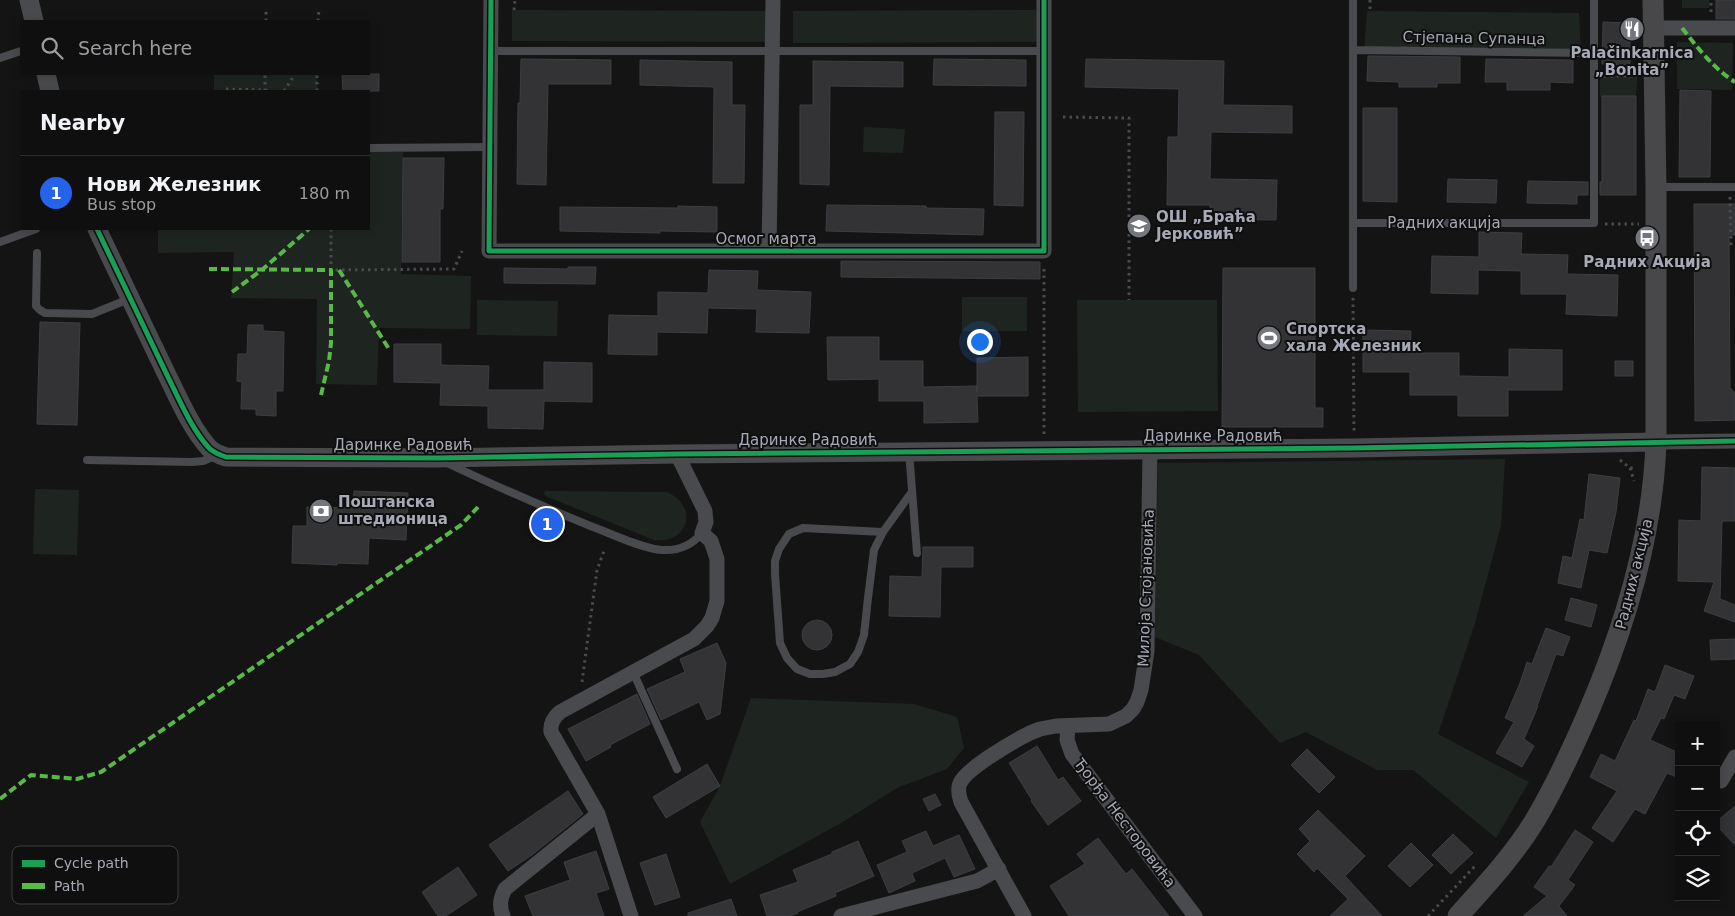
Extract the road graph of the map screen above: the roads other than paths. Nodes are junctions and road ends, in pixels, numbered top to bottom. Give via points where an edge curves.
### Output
1 (29, 0) edge
2 (491, 0) edge
3 (773, 0) edge
4 (1044, 0) edge
5 (1354, 0) edge
6 (1594, 0) edge
7 (1654, 0) edge
8 (34, 20) edge
9 (1653, 28) junction
10 (1735, 28) edge
11 (773, 50) junction
12 (1354, 50) junction
13 (490, 51) junction
14 (1043, 51) junction
15 (20, 52) edge
16 (1593, 53) junction
17 (0, 58) edge
18 (46, 75) edge
19 (50, 90) edge
20 (489, 147) junction
21 (370, 148) edge
22 (1656, 187) junction
23 (1732, 187) edge
24 (1354, 223) junction
25 (33, 230) edge
26 (97, 230) edge
27 (0, 242) edge
28 (770, 251) junction
29 (37, 253) dead end
30 (1353, 288) road end
31 (129, 299) junction
32 (1735, 441) edge
33 (1656, 442) junction
34 (1150, 449) junction
35 (909, 452) junction
36 (219, 454) junction
37 (677, 454) junction
38 (436, 458) junction
39 (87, 460) dead end
40 (911, 493) junction
41 (883, 532) junction
42 (702, 533) junction
43 (917, 553) dead end
44 (633, 672) junction
45 (1068, 726) junction
46 (1735, 757) edge
47 (677, 769) dead end
48 (1721, 781) dead end
49 (598, 814) junction
50 (999, 869) junction
51 (503, 916) edge
52 (631, 916) edge
53 (841, 916) edge
54 (1024, 916) edge
55 (1195, 916) edge
56 (1458, 916) edge

1 - 8 street
2 - 13 street, Осмог марта
3 - 11 street, Осмог марта
4 - 14 street
5 - 12 lane
6 - 16 lane
7 - 9 main road, Радних акција
9 - 10 street
9 - 22 main road, Радних акција
11 - 13 lane
11 - 14 lane
11 - 28 street, Осмог марта
12 - 16 lane, Стјепана Супанца
12 - 24 lane
13 - 20 street, Осмог марта
14 - 28 street, Осмог марта via 1044,251
15 - 17 lane
16 - 24 lane, Радних акција via 1594,223
18 - 19 street
20 - 21 lane
20 - 28 street, Осмог марта via 489,251
22 - 23 lane
22 - 33 main road, Радних акција
24 - 30 lane
25 - 27 lane
26 - 31 street
29 - 31 lane via 36,306 45,313 92,314
31 - 36 street via 184,408 202,438
32 - 33 street
33 - 34 street, Даринке Радовић
33 - 56 main road, Радних акција via 1654,482 1639,565 1626,615 1600,686 1560,776 1534,823
34 - 35 street, Даринке Радовић
34 - 45 street, Милоја Стојановића via 1147,651 1141,690 1133,709 1118,721 1094,726
35 - 37 street, Даринке Радовић
35 - 40 lane
36 - 38 street, Даринке Радовић via 248,458
36 - 39 lane via 192,462
37 - 38 street, Даринке Радовић
37 - 42 street via 705,511
38 - 42 lane via 497,488 653,549 686,547
40 - 41 lane
40 - 43 lane
41 - 41 lane via 874,550 864,635 858,652 850,664 835,672 810,674 796,670 780,643 775,574 779,549 789,534 803,528
42 - 44 street via 711,541 717,559 717,601 712,618 694,639
44 - 47 lane
44 - 49 street via 560,712 550,726
45 - 50 street, Милоја Стојановића via 1040,729 1022,737 967,772 960,783 961,802
45 - 55 street, Ђорђа Несторовића via 1067,740 1072,754
46 - 48 street
49 - 51 street via 505,889 500,908
49 - 52 street
50 - 53 street via 977,881
50 - 54 street, Милоја Стојановића

